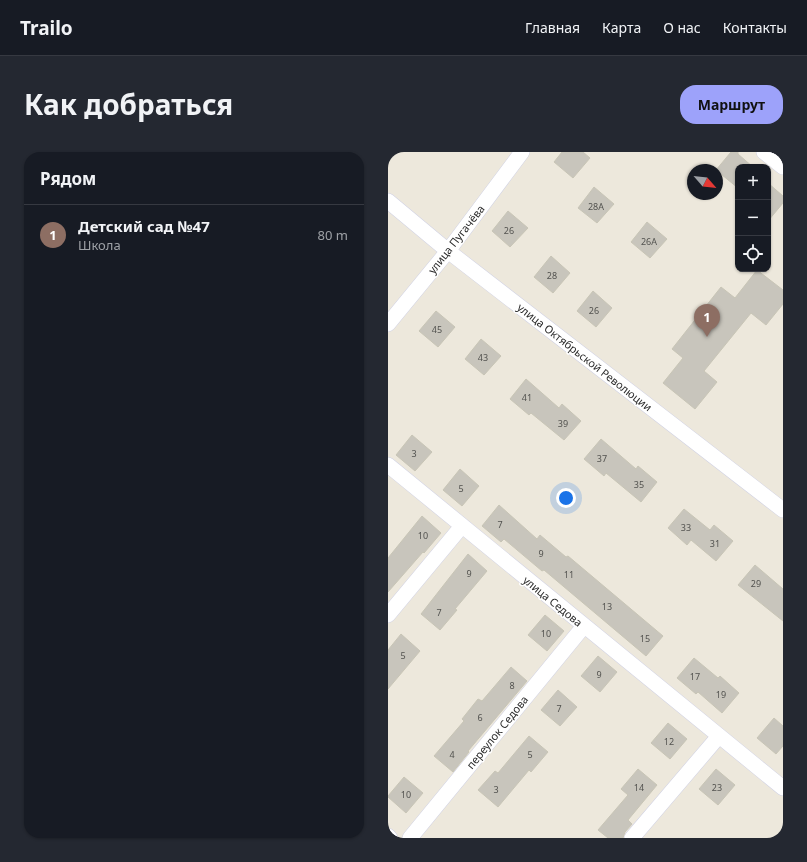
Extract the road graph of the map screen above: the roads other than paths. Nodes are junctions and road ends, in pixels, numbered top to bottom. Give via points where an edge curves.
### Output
1 (522, 152) edge
2 (764, 152) edge
3 (783, 167) edge
4 (388, 201) edge
5 (448, 250) junction
6 (388, 324) edge
7 (388, 465) edge
8 (783, 510) edge
9 (462, 526) junction
10 (388, 615) edge
11 (584, 626) junction
12 (719, 736) junction
13 (783, 788) edge
14 (410, 838) edge
15 (632, 838) edge

1 - 5 street, улица Пугачёва
2 - 3 street
4 - 5 street, улица Октябрьской Революции
5 - 6 street, улица Пугачёва
5 - 8 street, улица Октябрьской Революции
7 - 9 street, улица Седова
9 - 10 street
9 - 11 street, улица Седова
11 - 12 street, улица Седова
11 - 14 street, переулок Седова
12 - 13 street, улица Седова
12 - 15 street

